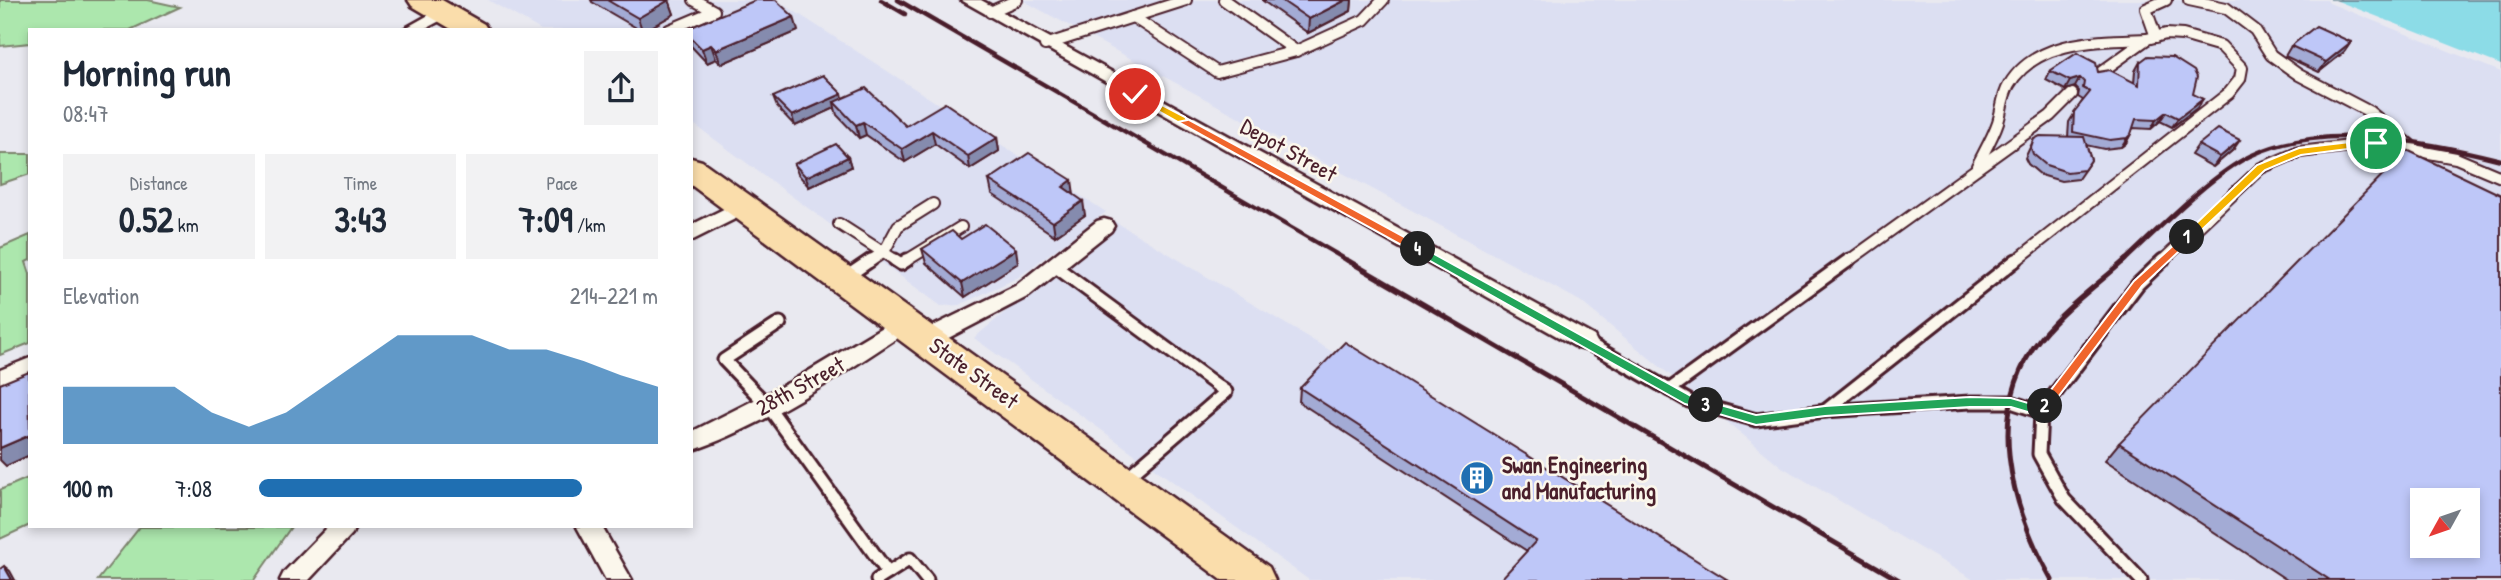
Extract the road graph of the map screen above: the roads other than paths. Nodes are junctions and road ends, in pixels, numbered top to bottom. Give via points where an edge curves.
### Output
1 (694, 0) edge
2 (969, 0) edge
3 (1017, 0) edge
4 (1186, 0) edge
5 (1224, 0) edge
6 (1383, 0) edge
7 (2166, 0) edge
8 (2189, 0) edge
9 (432, 6) edge
10 (990, 12) junction
11 (1133, 17) junction
12 (412, 28) edge
13 (470, 28) edge
14 (673, 28) edge
15 (2151, 38) junction
16 (1045, 45) junction
17 (1296, 51) junction
18 (2097, 75) edge
19 (2072, 94) dead end
20 (2414, 148) junction
21 (1976, 169) junction
22 (693, 170) edge
23 (2501, 177) edge
24 (933, 204) dead end
25 (744, 206) junction
26 (839, 224) dead end
27 (1104, 226) dead end
28 (961, 227) dead end
29 (693, 233) edge
30 (884, 252) junction
31 (1056, 267) junction
32 (844, 279) junction
33 (779, 323) dead end
34 (916, 331) junction
35 (1586, 342) joint
36 (28, 367) edge
37 (0, 380) edge
38 (1669, 390) junction
39 (768, 406) junction
40 (1825, 411) junction
41 (2041, 412) junction
42 (693, 441) edge
43 (1122, 482) junction
44 (342, 528) edge
45 (590, 528) edge
46 (883, 576) edge
47 (293, 580) edge
48 (619, 580) edge
49 (927, 580) edge
50 (1254, 580) edge
51 (2141, 580) edge

1 - 14 lane via 713,11
2 - 10 street, Depot Street
3 - 10 lane
4 - 11 lane
5 - 17 lane
6 - 17 lane via 1364,20
7 - 15 lane via 2146,9
8 - 20 lane via 2226,8 2256,30 2271,55 2370,112
9 - 12 street
9 - 13 main road
10 - 16 street, Depot Street
11 - 16 lane
11 - 17 lane via 1217,72
15 - 18 lane
15 - 21 lane via 2089,43 2046,53 2024,65 2009,86
15 - 40 lane via 2183,35 2221,46 2242,68 2240,79 2229,93
16 - 35 street, Depot Street
19 - 21 lane via 2050,116
20 - 23 lane via 2456,158
20 - 41 lane via 2353,144 2299,152 2261,168 2138,284
21 - 38 lane
22 - 25 main road, State Street
24 - 30 lane via 898,226
25 - 29 street
25 - 32 main road, State Street
26 - 30 lane
27 - 31 street, 28th Street
28 - 30 lane via 901,264
30 - 32 lane
31 - 34 street, 28th Street via 1022,291
31 - 43 lane via 1226,392
32 - 34 main road, State Street
33 - 39 lane via 724,360
34 - 39 street, 28th Street via 850,358
34 - 43 main road, State Street
35 - 38 lane
36 - 37 street
38 - 40 lane via 1689,401 1756,420
39 - 42 street, 28th Street
39 - 46 lane
40 - 41 lane via 2011,402
41 - 51 lane via 2039,454 2064,499
43 - 50 main road, State Street
44 - 47 street
45 - 48 street
46 - 49 lane via 910,559

